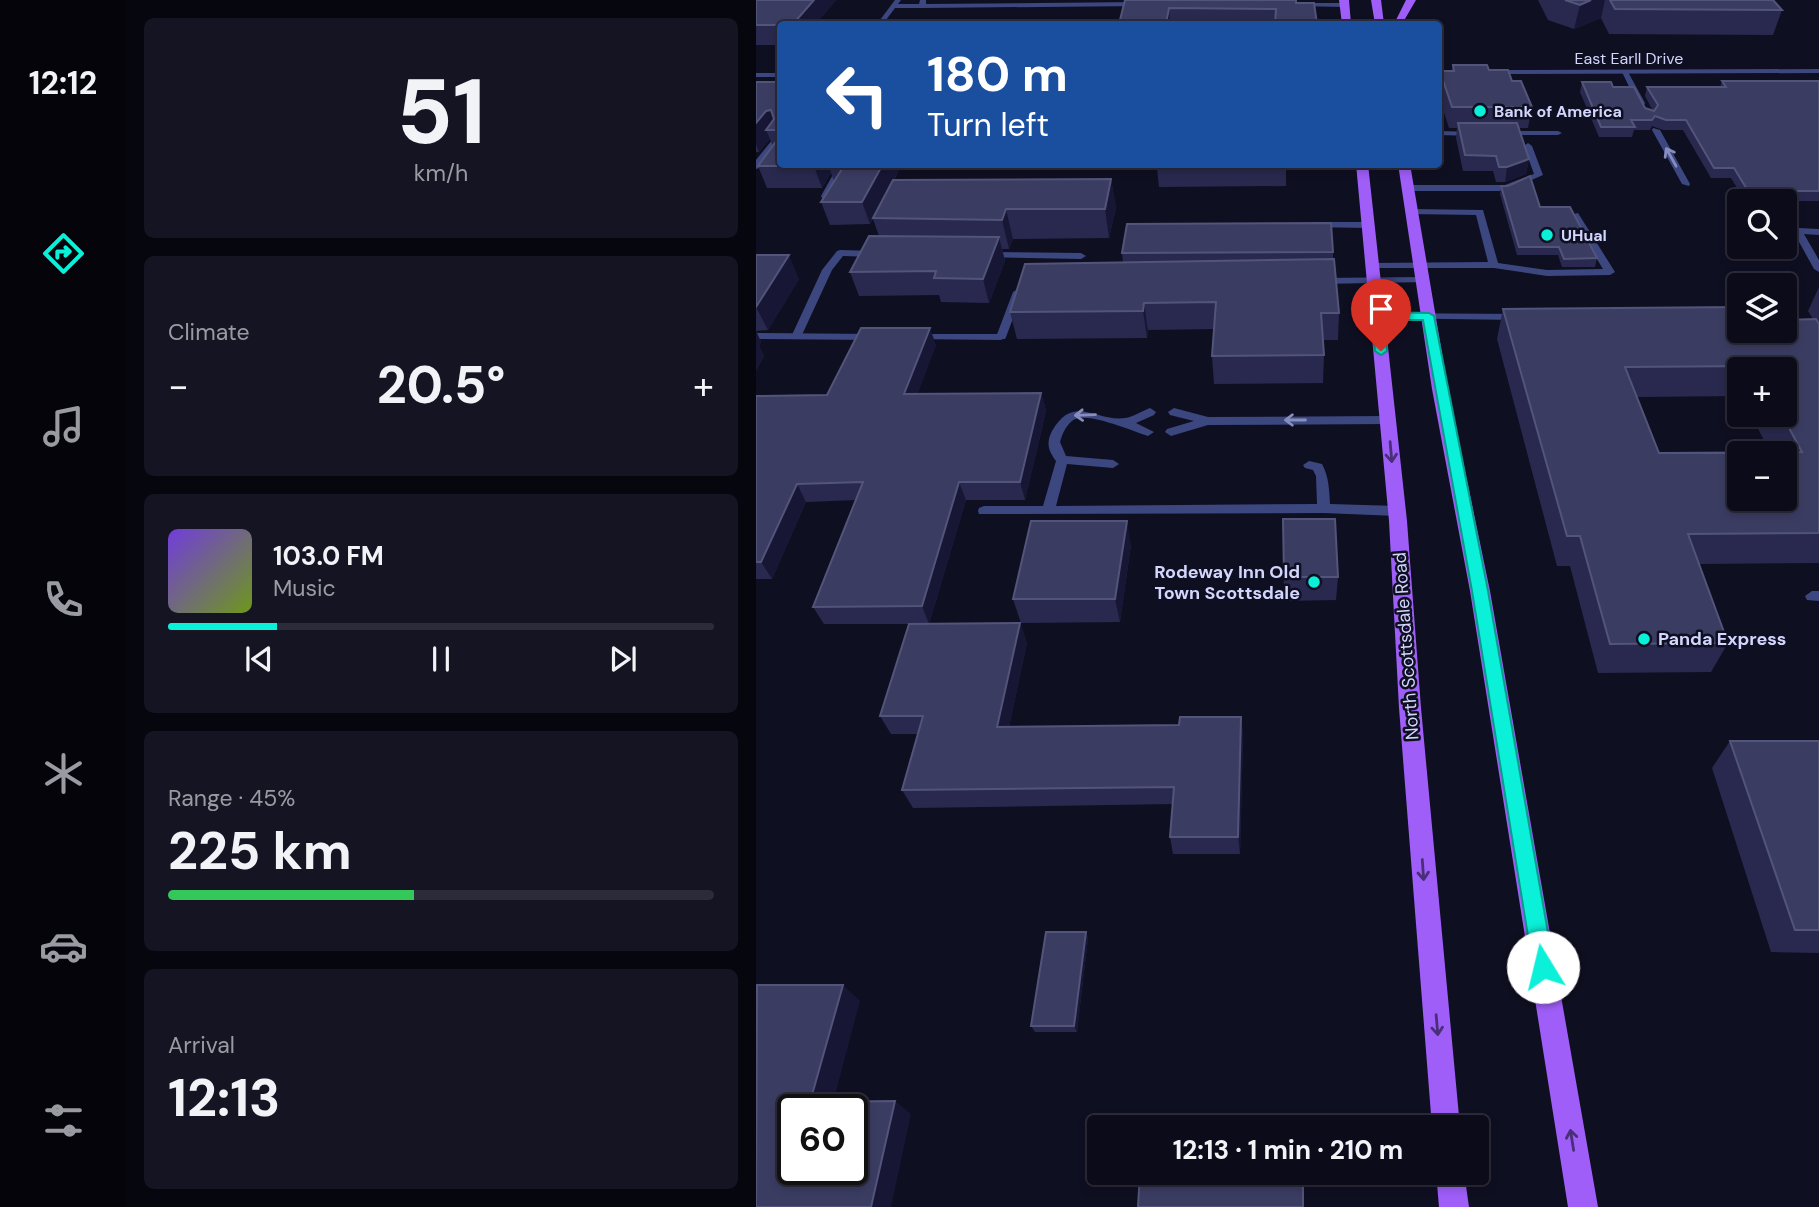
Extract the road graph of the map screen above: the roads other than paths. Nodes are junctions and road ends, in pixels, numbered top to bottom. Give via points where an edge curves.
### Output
1 (1291, 0) edge
2 (1376, 0) edge
3 (1411, 0) edge
4 (896, 3) edge
5 (923, 3) edge
6 (1345, 3) edge
7 (1151, 4) edge
8 (882, 21) edge
9 (1347, 21) edge
10 (1380, 21) edge
11 (1400, 21) edge
12 (1819, 71) edge
13 (1478, 72) edge
14 (1624, 72) junction
15 (756, 75) edge
16 (777, 75) edge
17 (1649, 116) edge
18 (1656, 130) edge
19 (1442, 133) edge
20 (1558, 133) dead end
21 (777, 140) edge
22 (1528, 146) edge
23 (756, 166) edge
24 (842, 168) edge
25 (1362, 168) edge
26 (1405, 168) edge
27 (1686, 184) dead end
28 (1408, 188) junction
29 (825, 196) edge
30 (1412, 212) junction
31 (1575, 215) edge
32 (1304, 225) edge
33 (1368, 225) junction
34 (1819, 232) edge
35 (894, 254) edge
36 (974, 255) edge
37 (1081, 256) dead end
38 (1494, 265) junction
39 (1819, 269) edge
40 (1373, 273) junction
41 (1422, 273) junction
42 (1306, 281) edge
43 (1022, 283) edge
44 (1378, 316) junction
45 (1429, 316) junction
46 (1535, 317) edge
47 (1797, 328) edge
48 (756, 336) edge
49 (796, 337) junction
50 (891, 337) edge
51 (905, 337) edge
52 (1819, 364) edge
53 (1388, 420) junction
54 (1208, 421) junction
55 (1124, 422) junction
56 (1062, 460) junction
57 (1113, 464) dead end
58 (1309, 465) dead end
59 (1324, 508) junction
60 (1048, 510) junction
61 (1397, 510) junction
62 (984, 511) dead end
63 (1445, 1115) edge
64 (1451, 1185) edge
65 (1454, 1207) edge
66 (1583, 1207) edge

1 - 6 street via 1291,5
2 - 10 main road
3 - 11 main road
4 - 5 street
4 - 8 street
5 - 7 street
6 - 9 main road
12 - 14 street, East Earll Drive
13 - 14 street, East Earll Drive
14 - 17 street
15 - 16 street
27 -> 18 street
19 - 20 street
21 - 23 street
22 - 28 street via 1539,175 1506,188
24 - 29 street
25 - 33 main road, North Scottsdale Road
26 - 28 main road
28 - 30 main road
30 - 38 street via 1480,212
30 - 41 main road
31 - 38 street via 1611,272 1547,273
32 - 33 street
33 - 40 main road, North Scottsdale Road
34 - 39 street via 1798,231
35 - 49 street via 840,253 827,270
36 - 37 street
38 - 41 street
40 - 41 street
40 - 42 street
40 - 44 main road, North Scottsdale Road
41 - 45 main road
43 - 51 street via 1000,337
44 - 45 street
44 - 53 main road, North Scottsdale Road
45 - 46 street
66 -> 45 main road
47 - 52 street
48 - 49 street
49 - 50 street
53 -> 54 street
53 -> 61 main road, North Scottsdale Road
54 - 54 street via 1172,422
55 - 55 street via 1149,422
55 -> 56 street via 1074,415 1053,441
56 - 57 street
56 - 60 street
58 - 59 street via 1318,467 1322,476
59 - 60 street
59 - 61 street
60 - 62 street
61 -> 63 main road, North Scottsdale Road
64 - 65 main road

